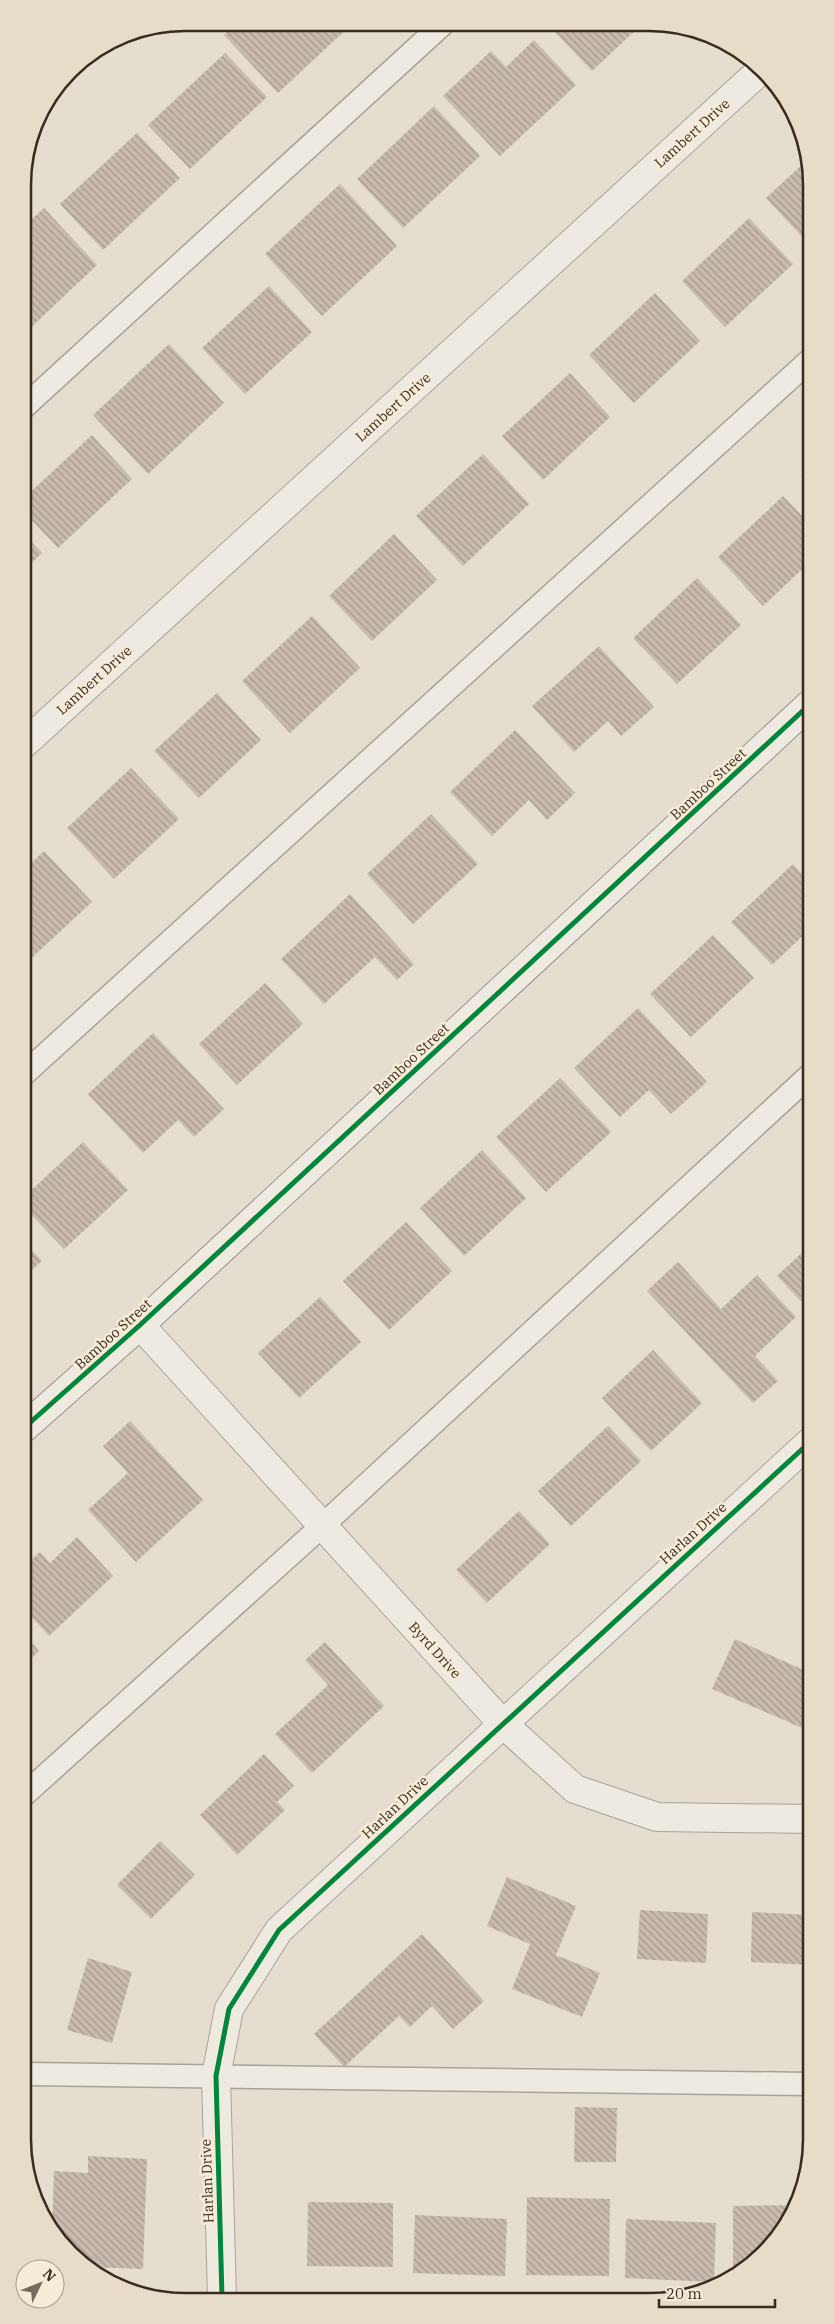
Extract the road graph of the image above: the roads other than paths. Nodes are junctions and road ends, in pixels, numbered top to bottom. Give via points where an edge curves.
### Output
1 (435, 31) edge
2 (756, 74) edge
3 (803, 366) edge
4 (32, 400) edge
5 (803, 711) edge
6 (32, 737) edge
7 (32, 1067) edge
8 (803, 1083) edge
9 (140, 1325) junction
10 (31, 1421) edge
11 (802, 1449) edge
12 (322, 1526) junction
13 (502, 1724) junction
14 (31, 1788) edge
15 (802, 1819) edge
16 (31, 2074) edge
17 (216, 2076) junction
18 (802, 2084) edge
19 (222, 2293) edge

1 - 4 lane
2 - 6 street, Lambert Drive
3 - 7 lane
5 - 9 street, Bamboo Street
8 - 12 lane
9 - 10 street, Bamboo Street
9 - 12 street, Byrd Drive
11 - 13 street, Harlan Drive
12 - 13 street, Byrd Drive
12 - 14 lane
13 - 15 street, Byrd Drive via 574,1789 657,1817
13 - 17 street, Harlan Drive via 279,1930 229,2009
16 - 17 lane
17 - 18 lane
17 - 19 street, Harlan Drive

